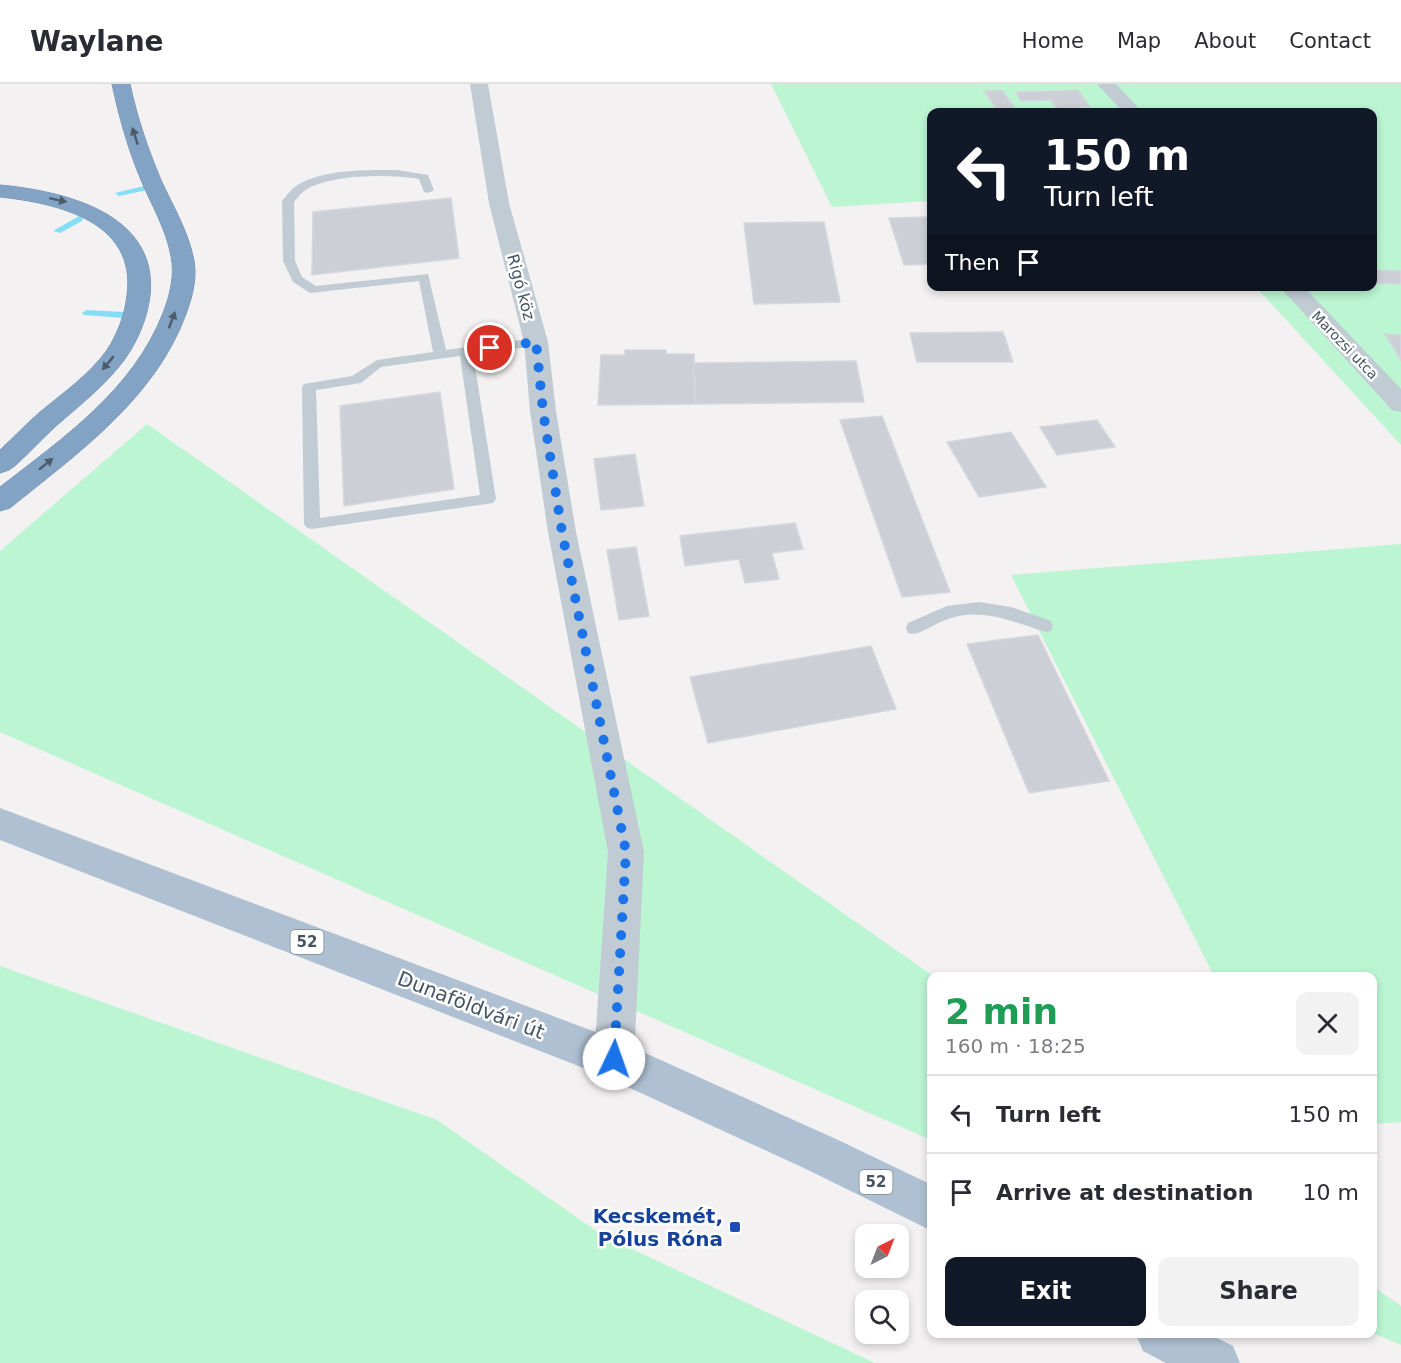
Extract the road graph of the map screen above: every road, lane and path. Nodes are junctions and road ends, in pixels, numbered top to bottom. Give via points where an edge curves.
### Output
1 (121, 84) edge
2 (479, 84) edge
3 (1106, 84) edge
4 (1129, 108) edge
5 (428, 190) dead end
6 (0, 191) edge
7 (1295, 291) edge
8 (536, 342) junction
9 (466, 351) junction
10 (440, 355) junction
11 (1401, 404) edge
12 (50, 418) junction
13 (0, 447) edge
14 (0, 464) edge
15 (0, 501) edge
16 (1044, 626) dead end
17 (914, 628) dead end
18 (0, 824) edge
19 (614, 1059) junction
20 (927, 1207) edge
21 (1168, 1338) edge
22 (1216, 1363) edge

15 -> 1 highway via 125,394 154,359 173,321 183,285 182,253 141,155
2 - 8 street, Rigó köz via 499,203
3 - 4 street
5 - 10 lane via 424,177 387,172 320,181 301,188 288,201 289,261 297,279 314,290 424,277
6 -> 12 highway via 69,202 109,222 129,242 141,268 141,295 131,328 112,359
7 - 11 street, Marozsi utca
8 - 9 lane
8 - 19 street, Rigó köz via 562,532 626,852
9 - 10 lane
9 - 10 lane via 488,499 312,524 309,387 356,380 377,363
12 - 13 highway
12 - 14 highway
16 - 17 lane via 1015,613 964,607 936,614
18 - 19 main road, Dunaföldvári út / 52
19 - 20 main road, Dunaföldvári út / 52
21 - 22 main road

